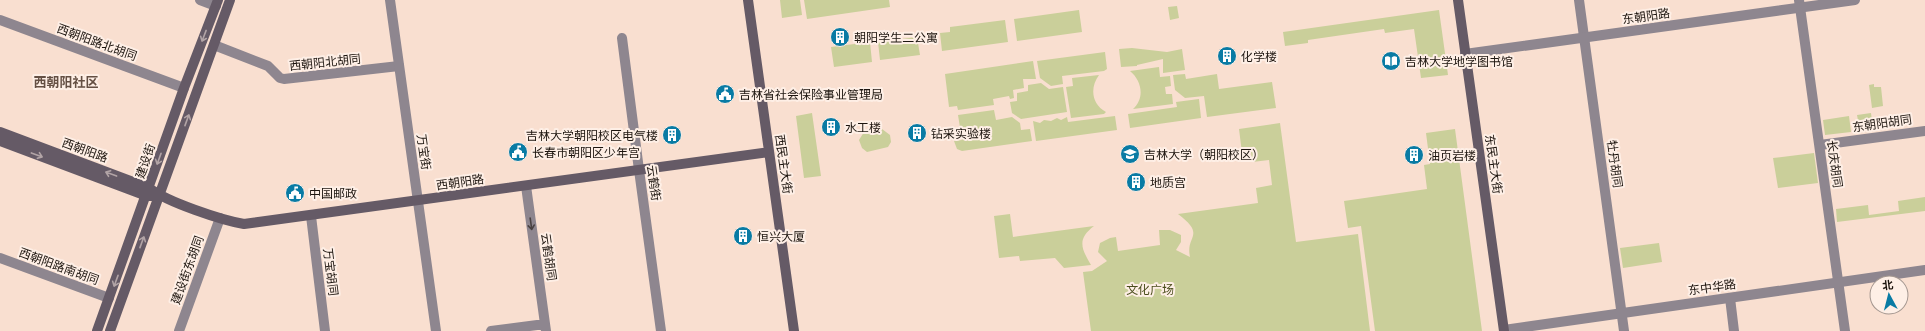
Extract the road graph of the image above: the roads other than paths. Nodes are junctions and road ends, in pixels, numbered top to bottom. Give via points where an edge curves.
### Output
1 (200, 0) edge
2 (230, 0) edge
3 (390, 0) edge
4 (748, 0) edge
5 (1458, 0) edge
6 (1579, 0) edge
7 (1855, 0) edge
8 (217, 3) edge
9 (1800, 4) edge
10 (0, 20) edge
11 (1584, 37) junction
12 (622, 38) dead end
13 (214, 45) junction
14 (1465, 54) junction
15 (399, 66) junction
16 (184, 88) junction
17 (1925, 131) edge
18 (0, 132) edge
19 (0, 141) edge
20 (1820, 145) junction
21 (769, 152) junction
22 (639, 170) junction
23 (526, 186) junction
24 (148, 192) junction
25 (159, 196) junction
26 (418, 201) junction
27 (311, 216) junction
28 (220, 218) junction
29 (0, 258) edge
30 (1925, 270) edge
31 (1839, 283) junction
32 (109, 298) junction
33 (1730, 298) junction
34 (1622, 313) junction
35 (545, 327) edge
36 (1504, 330) edge
37 (97, 331) edge
38 (110, 331) edge
39 (178, 331) edge
40 (326, 331) edge
41 (436, 331) edge
42 (490, 331) edge
43 (661, 331) edge
44 (794, 331) edge
45 (1624, 331) edge
46 (1734, 331) edge
47 (1845, 331) edge

1 - 8 street
2 - 13 main road, 建设街
3 - 15 street, 万宝街
4 - 21 main road, 西民主大街
5 - 14 main road, 东民主大街
6 - 11 street, 牡丹胡同
7 - 9 street, 东朝阳路
8 -> 16 main road, 建设街
9 - 11 street, 东朝阳路
9 - 20 street, 长庆胡同
10 - 16 street, 西朝阳路北胡同
11 - 14 street, 东朝阳路
11 - 34 street, 牡丹胡同
12 - 22 street, 云鹤街
13 - 15 street, 西朝阳北胡同 via 268,66 284,79
25 -> 13 main road, 建设街
14 - 36 main road, 东民主大街
15 - 26 street, 万宝街
16 -> 24 main road, 建设街
17 - 20 street, 东朝阳胡同
24 -> 18 main road, 西朝阳路
19 -> 24 main road, 西朝阳路
20 - 31 street, 长庆胡同
21 - 22 main road, 西朝阳路
21 - 44 main road, 西民主大街
22 - 23 main road, 西朝阳路
22 - 43 street, 云鹤街
23 - 26 main road, 西朝阳路
23 -> 35 street, 云鹤胡同
24 - 25 main road, 西朝阳路
24 -> 32 main road, 建设街
25 - 28 main road, 西朝阳路
38 -> 25 main road, 建设街
26 - 27 main road, 西朝阳路
26 - 41 street, 万宝街
27 - 28 main road, 西朝阳路 via 248,224
27 - 40 street, 万宝胡同
28 - 39 street, 建设街东胡同
29 - 32 street, 西朝阳路南胡同
30 - 31 street, 东中华路
31 - 33 street, 东中华路
31 - 47 street, 长庆胡同
32 - 37 main road, 建设街
33 - 34 street, 东中华路
33 - 46 street
34 - 36 street, 东中华路
34 - 45 street, 牡丹胡同
35 - 42 street

